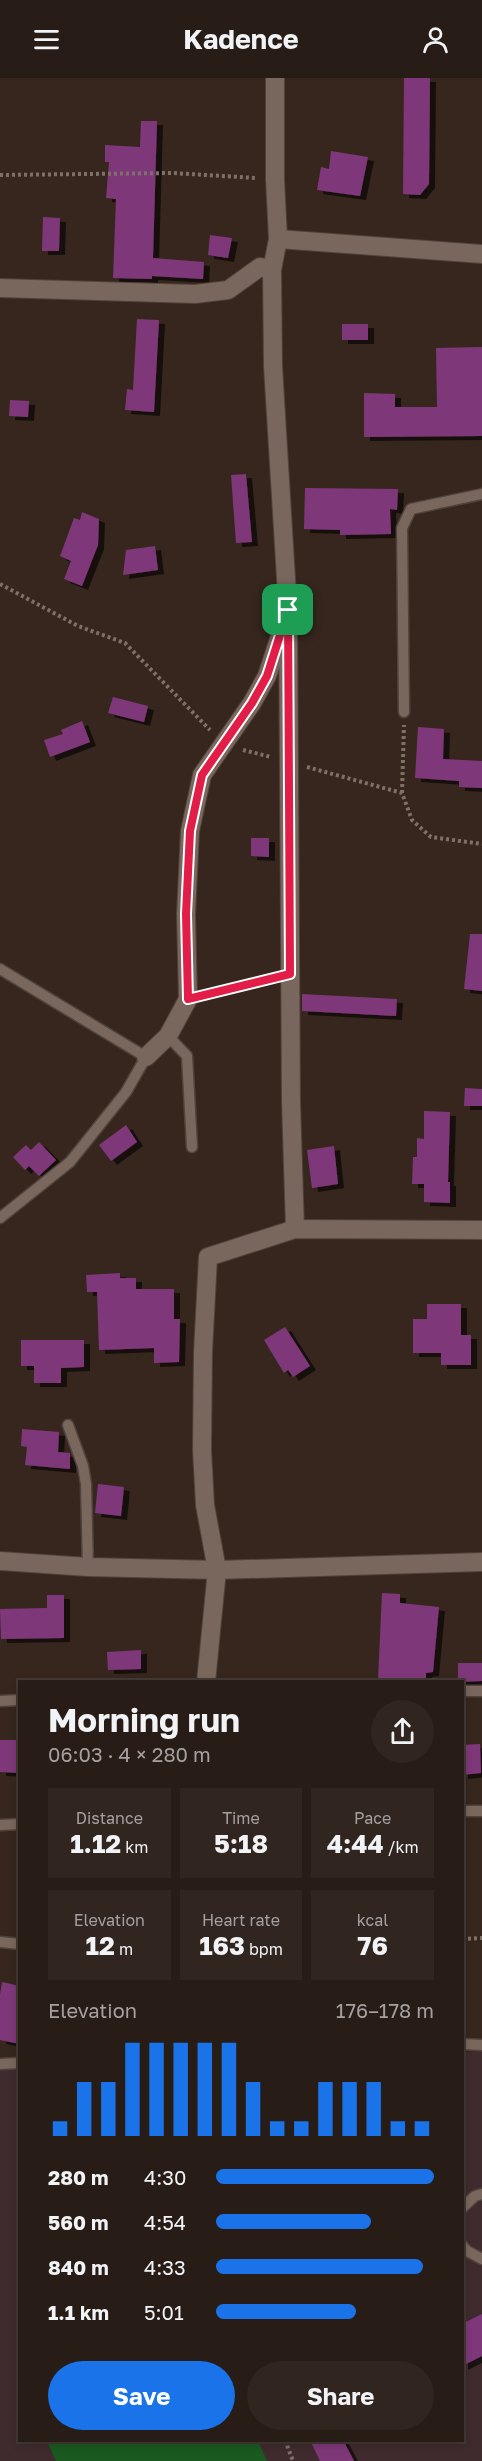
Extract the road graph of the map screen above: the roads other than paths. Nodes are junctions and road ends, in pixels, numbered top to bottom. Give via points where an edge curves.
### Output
1 (275, 78) edge
2 (278, 239) junction
3 (482, 254) edge
4 (272, 270) junction
5 (0, 288) edge
6 (482, 494) edge
7 (288, 610) junction
8 (405, 712) road end
9 (0, 969) edge
10 (168, 1036) junction
11 (146, 1057) junction
12 (192, 1147) dead end
13 (0, 1218) edge
14 (295, 1229) junction
15 (482, 1230) edge
16 (68, 1425) dead end
17 (0, 1561) edge
18 (482, 1562) edge
19 (88, 1567) junction
20 (217, 1570) junction
21 (206, 1680) edge
22 (464, 1691) edge
23 (482, 1691) edge
24 (18, 1700) edge
25 (0, 1701) edge
26 (482, 1810) edge
27 (464, 1811) edge
28 (18, 1824) edge
29 (0, 1825) edge
30 (0, 1942) edge
31 (18, 1944) edge
32 (464, 2044) edge
33 (482, 2045) edge
34 (18, 2063) edge
35 (0, 2064) edge
36 (482, 2194) edge
37 (464, 2206) edge
38 (464, 2247) edge
39 (482, 2259) edge

1 - 2 street
2 - 3 street
2 - 4 street
4 - 5 street via 260,267 228,290 195,294
4 - 7 street via 273,366
6 - 8 lane via 411,509 402,528
7 - 10 street via 267,676 202,775 190,831 186,914 188,999
7 - 14 street
9 - 11 lane
10 - 11 street
10 - 12 lane via 187,1056
11 - 13 lane via 126,1092 70,1162
14 - 15 street
14 - 20 street via 208,1257 202,1450 205,1505
16 - 19 lane via 86,1484
17 - 19 street
18 - 20 street
19 - 20 street
20 - 21 street
22 - 23 lane
24 - 25 lane
26 - 27 lane
28 - 29 lane
30 - 31 lane
32 - 33 lane
34 - 35 lane
36 - 37 lane
38 - 39 lane

